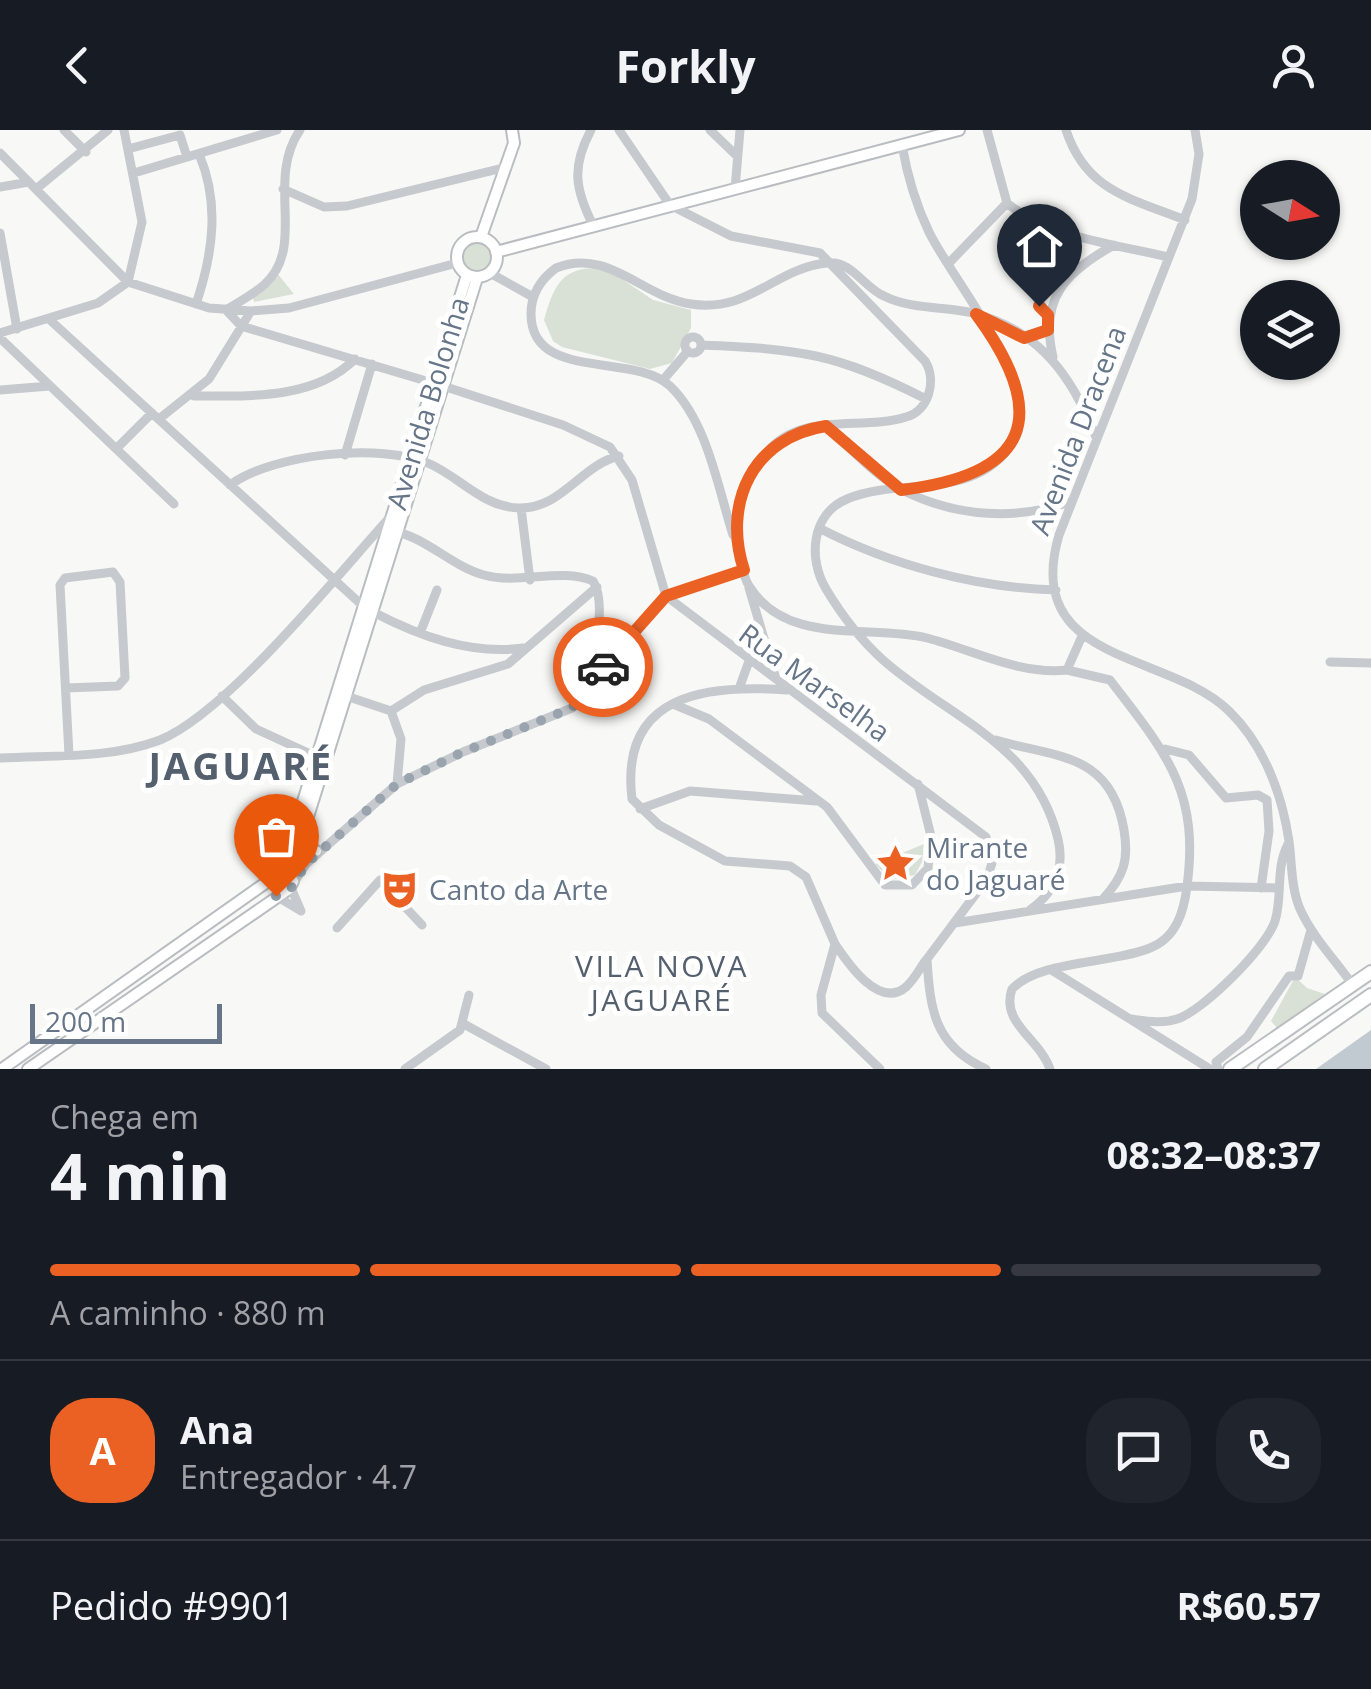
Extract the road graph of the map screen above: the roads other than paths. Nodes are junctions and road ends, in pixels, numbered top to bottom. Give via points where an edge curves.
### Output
1 (64, 130) edge
2 (108, 130) edge
3 (124, 130) edge
4 (300, 130) edge
5 (515, 130) edge
6 (591, 130) edge
7 (619, 130) edge
8 (710, 130) edge
9 (740, 130) edge
10 (959, 130) edge
11 (987, 130) edge
12 (1066, 130) edge
13 (1195, 130) edge
14 (272, 131) edge
15 (245, 134) edge
16 (902, 145) junction
17 (128, 149) junction
18 (0, 152) edge
19 (86, 152) junction
20 (285, 152) junction
21 (199, 154) junction
22 (737, 156) junction
23 (188, 157) junction
24 (507, 166) junction
25 (134, 173) junction
26 (32, 186) junction
27 (0, 188) edge
28 (735, 189) junction
29 (283, 190) junction
30 (1007, 203) junction
31 (670, 204) junction
32 (1184, 220) junction
33 (594, 226) junction
34 (0, 232) edge
35 (1090, 237) junction
36 (481, 238) junction
37 (1115, 244) junction
38 (958, 250) junction
39 (496, 252) junction
40 (941, 253) junction
41 (1168, 257) junction
42 (1091, 258) junction
43 (830, 262) junction
44 (457, 263) junction
45 (948, 264) junction
46 (1044, 268) dead end
47 (1017, 272) dead end
48 (490, 273) junction
49 (472, 276) junction
50 (128, 282) junction
51 (1032, 283) junction
52 (533, 297) junction
53 (196, 304) junction
54 (226, 310) junction
55 (251, 312) junction
56 (976, 314) junction
57 (1048, 315) junction
58 (50, 320) junction
59 (241, 326) junction
60 (17, 329) junction
61 (1048, 330) junction
62 (0, 336) edge
63 (1024, 338) junction
64 (1053, 357) junction
65 (355, 359) junction
66 (372, 364) junction
67 (663, 380) junction
68 (438, 385) junction
69 (50, 386) junction
70 (0, 390) edge
71 (194, 396) junction
72 (926, 398) junction
73 (1084, 405) junction
74 (1108, 408) junction
75 (155, 416) junction
76 (826, 426) junction
77 (98, 432) junction
78 (1096, 437) junction
79 (86, 438) dead end
80 (594, 438) junction
81 (117, 448) junction
82 (346, 455) junction
83 (619, 456) junction
84 (415, 459) junction
85 (599, 461) junction
86 (230, 486) junction
87 (718, 488) junction
88 (901, 490) junction
89 (742, 492) junction
90 (1072, 501) junction
91 (174, 504) dead end
92 (521, 508) junction
93 (819, 528) junction
94 (388, 531) junction
95 (734, 538) junction
96 (744, 570) junction
97 (530, 580) junction
98 (334, 581) junction
99 (748, 586) junction
100 (597, 587) junction
101 (438, 590) dead end
102 (1056, 590) junction
103 (666, 596) junction
104 (368, 609) junction
105 (858, 632) junction
106 (420, 633) junction
107 (1082, 636) junction
108 (523, 648) junction
109 (592, 650) junction
110 (487, 651) junction
111 (1122, 659) junction
112 (608, 660) junction
113 (749, 661) junction
114 (1330, 662) dead end
115 (1371, 663) edge
116 (1067, 670) junction
117 (493, 672) junction
118 (1110, 680) junction
119 (777, 682) junction
120 (592, 684) junction
121 (740, 686) junction
122 (66, 688) junction
123 (788, 690) junction
124 (222, 696) junction
125 (346, 696) junction
126 (673, 704) junction
127 (391, 711) junction
128 (988, 738) junction
129 (1028, 747) junction
130 (1164, 749) junction
131 (69, 755) junction
132 (316, 757) junction
133 (0, 758) edge
134 (1021, 763) junction
135 (787, 777) junction
136 (397, 784) junction
137 (918, 784) junction
138 (775, 796) junction
139 (818, 801) junction
140 (640, 810) junction
141 (301, 842) junction
142 (1289, 842) junction
143 (320, 850) junction
144 (285, 882) junction
145 (1187, 886) junction
146 (1261, 888) junction
147 (1279, 888) junction
148 (1103, 899) junction
149 (1030, 910) junction
150 (953, 923) junction
151 (422, 924) dead end
152 (1311, 927) junction
153 (337, 928) dead end
154 (834, 944) junction
155 (927, 959) junction
156 (150, 965) junction
157 (1053, 971) junction
158 (1371, 972) edge
159 (158, 978) junction
160 (1352, 984) junction
161 (469, 995) dead end
162 (1371, 995) edge
163 (1131, 1019) junction
164 (462, 1023) junction
165 (2, 1069) edge
166 (28, 1069) edge
167 (406, 1069) edge
168 (546, 1069) edge
169 (880, 1069) edge
170 (986, 1069) edge
171 (1050, 1069) edge
172 (1210, 1069) edge
173 (1218, 1069) edge
174 (1230, 1069) edge
175 (1265, 1069) edge

1 - 19 street
2 - 19 street
3 - 17 street
4 - 20 street
5 - 24 main road
6 - 33 street via 575,180
7 - 31 street
8 - 22 street
9 - 22 street
10 - 16 main road
11 - 30 street
12 - 32 street via 1077,160 1098,181
13 - 32 street, Avenida Dracena via 1198,171
14 - 15 street
14 - 20 street
15 - 21 street
16 - 28 main road
16 - 40 street via 919,208
17 - 23 street via 180,135
17 - 25 street
18 - 26 street
19 - 26 street
20 - 29 street
21 - 23 street
21 - 53 street via 213,215
22 - 28 street
23 - 25 street
24 - 29 street via 347,206 324,207
24 - 36 main road
25 - 50 street via 142,222
26 - 27 street
26 - 50 street
28 - 31 main road
29 - 54 street via 286,234 279,262 264,284
30 - 35 street
30 - 38 street
31 - 33 main road
31 - 43 street via 730,236 801,246
32 - 41 street, Avenida Dracena
33 - 39 main road
34 - 60 street
35 - 37 street
35 - 42 street
36 - 39 main road
36 - 44 main road via 462,244
37 - 41 street
37 - 42 street
38 - 40 street
38 - 45 street
39 - 48 main road
40 - 45 street
41 - 74 street, Avenida Dracena
42 - 57 street via 1059,290
43 - 52 street via 743,300 710,306 673,300 592,263 563,265
43 - 56 street via 894,300
43 - 72 street via 926,361 932,373
44 - 49 main road
44 - 55 street
45 - 56 street
46 - 51 street
47 - 51 street
48 - 49 main road
48 - 52 street
49 - 68 main road, Avenida Bolonha
50 - 53 street
50 - 58 street via 98,303
51 - 57 street via 1030,291
52 - 67 street via 532,323 552,352
53 - 54 street
54 - 55 street
54 - 59 street
55 - 59 street
56 - 63 street
56 - 88 street via 1012,378 1019,406 1016,437 975,476
57 - 61 street
58 - 60 street
58 - 75 street
59 - 65 street
59 - 71 street
60 - 62 street
61 - 63 street
61 - 64 street
62 - 69 street
63 - 64 street
64 - 73 street
65 - 66 street
65 - 71 street via 306,388
66 - 68 street
66 - 82 street
67 - 72 street via 701,346 764,346 845,360
67 - 87 street via 691,412
68 - 80 street
68 - 84 main road, Avenida Bolonha
69 - 70 street
69 - 77 street
71 - 75 street
72 - 76 street via 909,417
73 - 74 street
73 - 78 street
74 - 78 street, Avenida Dracena
75 - 81 street
75 - 86 street
76 - 88 street
76 - 89 street via 772,446
77 - 79 street
77 - 81 street
78 - 90 street, Avenida Dracena
80 - 83 street
80 - 85 street
81 - 91 street
82 - 84 street
82 - 86 street via 262,466
83 - 85 street
83 - 103 street
84 - 92 street via 489,502
84 - 94 main road, Avenida Bolonha
84 - 94 main road, Avenida Bolonha
85 - 92 street via 556,498
86 - 98 street
87 - 89 street
87 - 95 street
88 - 90 street via 990,514
88 - 93 street via 850,497
89 - 95 street
90 - 102 street, Avenida Dracena via 1052,560
92 - 97 street
93 - 102 street via 988,586
93 - 105 street via 818,572
94 - 97 street via 480,575
94 - 98 street
94 - 104 main road, Avenida Bolonha
95 - 96 street
96 - 99 street
96 - 103 street
97 - 100 street via 576,576
98 - 104 street
98 - 124 street
99 - 105 street via 803,624
99 - 119 street
100 - 108 street
100 - 109 street via 602,603
101 - 106 street
102 - 107 street
103 - 112 street
103 - 113 street, Rua Marselha
104 - 106 street
104 - 125 main road, Avenida Bolonha
104 - 132 main road, Avenida Bolonha
105 - 116 street via 912,635 1028,670
105 - 128 street via 883,660
106 - 110 street
107 - 111 street
107 - 116 street
108 - 110 street
108 - 117 street
109 - 112 street
109 - 120 street
110 - 117 street
111 - 118 street
111 - 142 street via 1193,686 1231,713 1272,778
112 - 120 street
113 - 119 street, Rua Marselha
113 - 121 street
114 - 115 street
116 - 118 street
117 - 127 street via 424,690
118 - 130 street
119 - 123 street, Rua Marselha
120 - 136 street via 557,716
121 - 123 street
121 - 126 street via 692,693
122 - 122 street via 61,581 113,572 120,582 125,678 118,686
122 - 131 street
123 - 137 street, Rua Marselha
124 - 131 street via 162,739 124,751
124 - 132 street via 256,729
125 - 127 street
125 - 141 main road, Avenida Bolonha
126 - 135 street via 709,719
126 - 140 street via 638,743 630,788
127 - 136 street via 402,739
128 - 129 street
128 - 134 street
129 - 134 street
129 - 148 street via 1085,766 1116,801 1126,863
130 - 145 street via 1189,812
130 - 146 street via 1189,755 1226,798 1267,800
131 - 133 street
132 - 144 main road, Avenida Bolonha
134 - 149 street via 1048,802 1062,861 1052,888
135 - 138 street
135 - 139 street
136 - 143 street
137 - 139 street via 930,858 922,879 904,886 881,883 844,825
137 - 150 street, Rua Marselha via 978,827 990,847 987,878
138 - 139 street
138 - 140 street via 690,791
140 - 154 street via 725,861 799,870
141 - 143 main road
141 - 144 main road, Avenida Bolonha
142 - 147 street
142 - 152 street via 1296,898
143 - 144 street
144 - 156 main road
144 - 159 main road
145 - 146 street
145 - 148 street
145 - 157 street via 1180,920 1158,944
146 - 147 street
147 - 163 street via 1268,935 1203,1005 1171,1021
148 - 149 street
149 - 150 street
150 - 155 street, Rua Marselha
151 - 153 street via 382,880
152 - 160 street
152 - 173 street via 1298,976 1289,976 1247,1037 1216,1062
154 - 155 street, Rua Marselha via 867,983 886,992 906,987
154 - 169 street via 822,1014
155 - 170 street via 938,1030 955,1052
156 - 159 main road
156 - 165 main road
157 - 163 street
157 - 171 street via 1020,980 1008,1004
158 - 160 highway
159 - 166 main road
160 - 174 highway
161 - 164 street
162 - 175 highway
163 - 172 street
164 - 167 street
164 - 168 street

